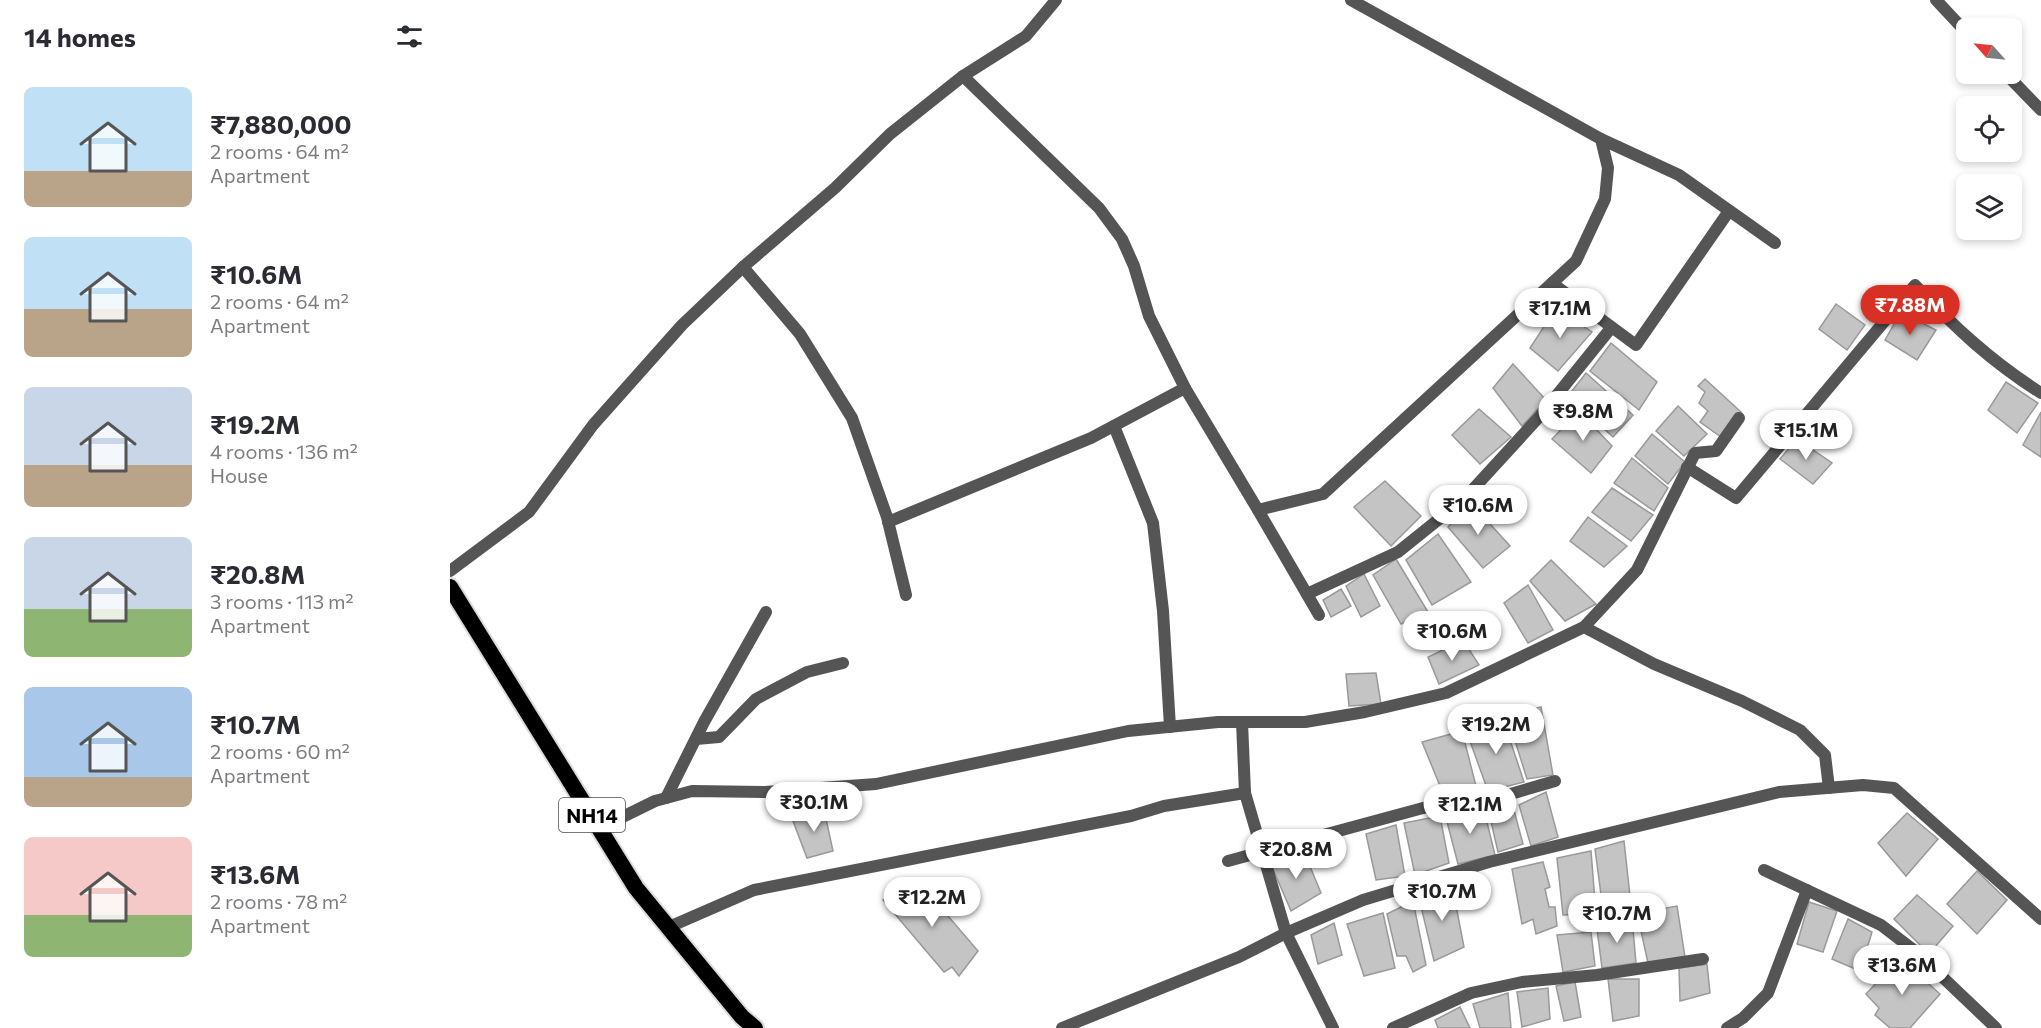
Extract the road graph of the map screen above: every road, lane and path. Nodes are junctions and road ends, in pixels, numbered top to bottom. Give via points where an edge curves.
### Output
1 (1056, 0) edge
2 (1351, 0) edge
3 (1936, 0) edge
4 (1956, 21) edge
5 (963, 76) junction
6 (2016, 84) edge
7 (2041, 110) edge
8 (1601, 139) junction
9 (1730, 211) junction
10 (1775, 243) dead end
11 (744, 267) junction
12 (1552, 283) junction
13 (1611, 328) junction
14 (1185, 388) junction
15 (2041, 393) edge
16 (1739, 418) dead end
17 (1114, 426) junction
18 (1687, 467) junction
19 (1258, 510) junction
20 (888, 522) junction
21 (450, 571) edge
22 (450, 587) edge
23 (1307, 594) junction
24 (906, 595) dead end
25 (766, 612) dead end
26 (1320, 615) dead end
27 (1584, 627) junction
28 (843, 663) dead end
29 (1242, 722) junction
30 (1170, 727) junction
31 (696, 739) junction
32 (1555, 781) dead end
33 (1829, 788) junction
34 (1245, 793) junction
35 (666, 798) junction
36 (600, 828) junction
37 (1262, 851) junction
38 (1228, 861) dead end
39 (1764, 870) dead end
40 (1807, 890) junction
41 (2041, 919) edge
42 (669, 927) junction
43 (1286, 933) junction
44 (1703, 959) dead end
45 (755, 1028) edge
46 (1062, 1028) edge
47 (1334, 1028) edge
48 (1393, 1028) edge
49 (1727, 1028) edge
50 (1996, 1028) edge

1 - 5 street via 1026,36
2 - 8 street
3 - 4 street
5 - 11 street via 890,134
5 - 14 street via 1099,208 1122,239 1149,316
6 - 7 street
8 - 9 street via 1679,175
8 - 12 street via 1608,168 1605,199 1576,261
9 - 10 street
9 - 13 street via 1636,345
11 - 20 street via 800,334 852,418
11 - 21 street via 682,326 593,425 529,512
12 - 13 street
12 - 19 street via 1323,494
13 - 23 street via 1540,416 1464,499 1398,552
14 - 17 street
14 - 19 street
15 - 18 street via 1956,330 1915,285 1736,498
16 - 18 street via 1716,451 1695,453
17 - 20 street
17 - 30 street via 1153,523
18 - 27 street via 1637,570
19 - 23 street
20 - 24 street
22 - 36 highway, NH14
23 - 26 street
25 - 31 street
27 - 29 street via 1446,693 1305,722
27 - 33 street via 1654,664 1800,730 1826,755
28 - 31 street via 807,672 756,699 719,737
29 - 30 street
29 - 34 street
30 - 35 street via 1128,731 876,784 765,792 693,791
31 - 35 street
32 - 37 street via 1497,798 1423,808
33 - 41 street via 1894,788
33 - 43 street via 1779,792 1489,862 1363,900
34 - 37 street
34 - 42 street via 754,890
35 - 36 street
36 - 42 highway, NH14 via 636,888
37 - 38 street
37 - 43 street
39 - 40 street
40 - 49 street via 1768,993
40 - 50 street via 1881,926 1915,951
42 - 45 highway, NH14
43 - 46 street via 1239,957
43 - 47 street
44 - 48 street via 1522,982 1471,993

